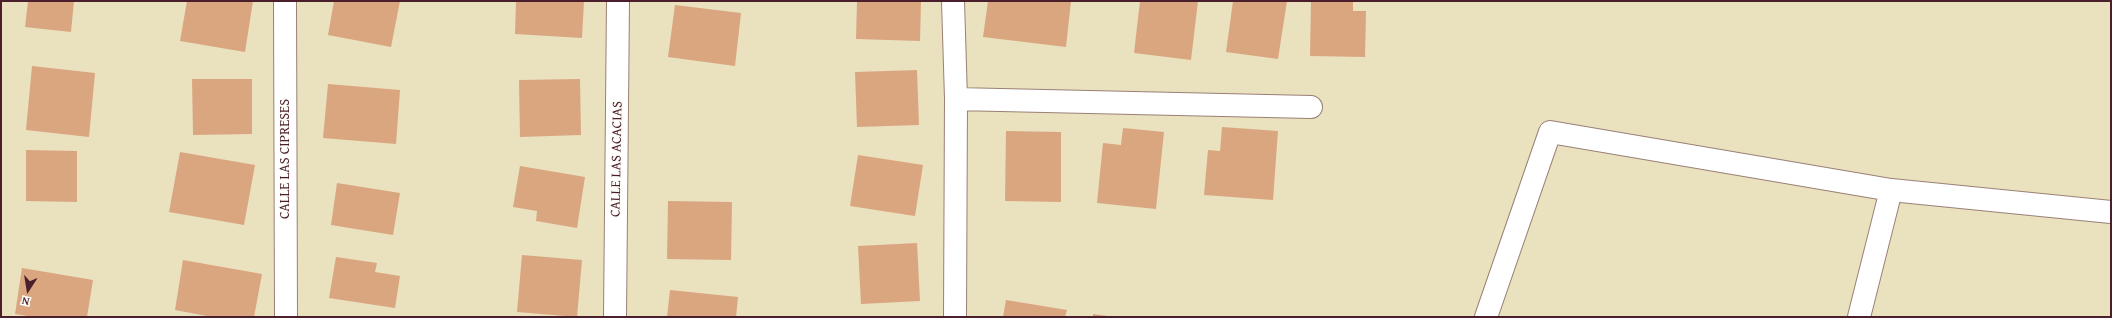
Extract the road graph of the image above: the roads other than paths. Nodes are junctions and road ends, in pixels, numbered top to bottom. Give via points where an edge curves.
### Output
1 (285, 1) edge
2 (618, 1) edge
3 (953, 1) edge
4 (956, 99) junction
5 (1311, 107) dead end
6 (1892, 190) junction
7 (2111, 212) edge
8 (286, 317) edge
9 (615, 317) edge
10 (955, 317) edge
11 (1486, 317) edge
12 (1859, 317) edge

1 - 8 street, CALLE LAS CIPRESES
2 - 9 street, CALLE LAS ACACIAS
3 - 4 street
4 - 5 street
4 - 10 street
6 - 7 street
6 - 11 street via 1550,132
6 - 12 street

